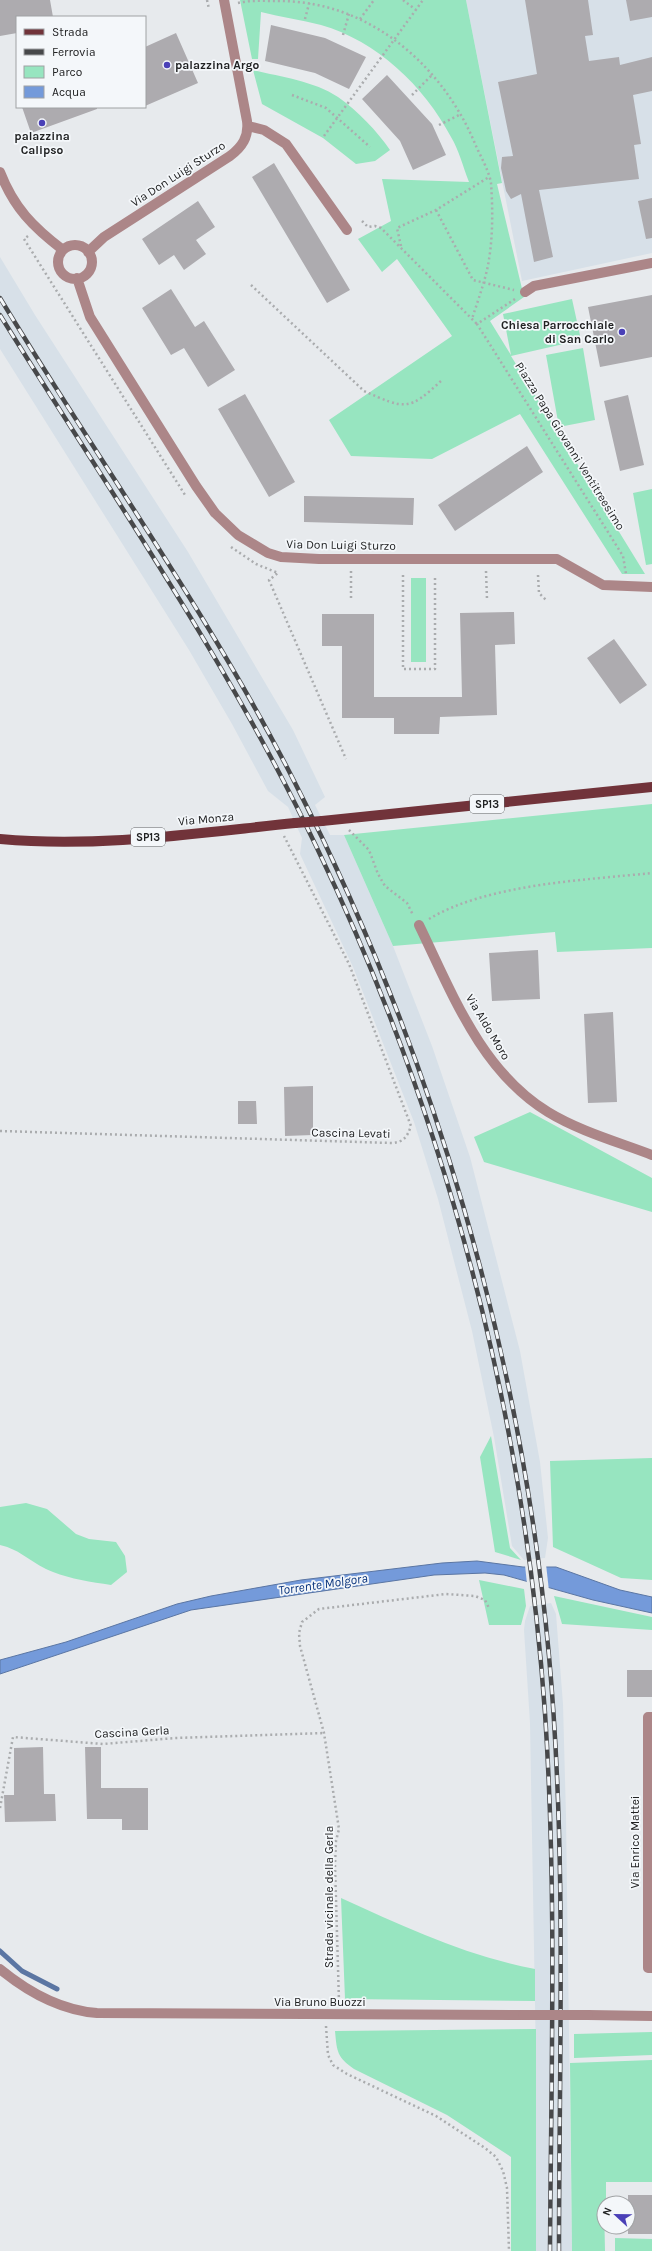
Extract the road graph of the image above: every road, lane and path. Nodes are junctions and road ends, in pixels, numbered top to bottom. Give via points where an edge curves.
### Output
1 (207, 0) edge
2 (224, 0) edge
3 (275, 0) edge
4 (374, 0) edge
5 (403, 0) edge
6 (423, 0) edge
7 (309, 2) edge
8 (237, 3) dead end
9 (209, 9) dead end
10 (416, 10) junction
11 (349, 14) junction
12 (305, 18) dead end
13 (360, 19) junction
14 (343, 35) dead end
15 (395, 40) junction
16 (433, 74) junction
17 (292, 95) dead end
18 (412, 95) dead end
19 (461, 114) junction
20 (338, 117) junction
21 (439, 125) dead end
22 (248, 126) junction
23 (324, 136) dead end
24 (370, 147) dead end
25 (0, 172) edge
26 (489, 177) junction
27 (436, 210) junction
28 (362, 221) dead end
29 (347, 230) dead end
30 (401, 246) junction
31 (63, 250) junction
32 (88, 252) junction
33 (652, 263) edge
34 (77, 278) junction
35 (483, 283) junction
36 (251, 285) dead end
37 (525, 292) junction
38 (472, 319) junction
39 (477, 324) junction
40 (442, 380) dead end
41 (278, 573) dead end
42 (403, 575) dead end
43 (486, 575) dead end
44 (538, 575) dead end
45 (351, 576) dead end
46 (435, 576) dead end
47 (629, 586) junction
48 (652, 587) edge
49 (487, 599) dead end
50 (351, 601) dead end
51 (548, 601) dead end
52 (346, 758) dead end
53 (652, 787) edge
54 (348, 829) dead end
55 (283, 836) dead end
56 (0, 839) edge
57 (652, 874) edge
58 (419, 925) junction
59 (0, 1131) edge
60 (652, 1155) edge
61 (489, 1608) dead end
62 (652, 1717) edge
63 (324, 1733) junction
64 (0, 1808) edge
65 (652, 1968) edge
66 (0, 1969) edge
67 (325, 2015) junction
68 (339, 2015) junction
69 (652, 2016) edge
70 (510, 2251) edge

1 - 9 path
2 - 22 street
3 - 7 path
3 - 8 path
4 - 13 path
5 - 10 path
6 - 10 path
7 - 11 path
7 - 12 path
10 - 15 path
11 - 13 path
11 - 14 path
13 - 15 path
15 - 16 path
15 - 20 path
16 - 18 path
16 - 19 path
17 - 20 path via 326,108
19 - 21 path
19 - 26 path
20 - 23 path
20 - 24 path
22 - 29 street via 267,131 286,144
22 - 32 street, Via Don Luigi Sturzo via 244,143 236,152 104,237
25 - 31 street via 16,206 36,229
26 - 27 path
26 - 35 path via 491,231
27 - 30 path via 397,228
27 - 35 path via 473,280
28 - 30 path, Piazza Papa Giovanni Ventitreesimo via 368,227 378,226
30 - 38 path, Piazza Papa Giovanni Ventitreesimo
31 - 32 street via 75,245
31 - 34 street via 58,259 60,271 68,277
32 - 34 street via 90,268 85,275
33 - 37 street via 534,286
34 - 47 street, Via Don Luigi Sturzo via 90,317 196,486 215,513 254,546 281,557 319,559 557,559 598,583
35 - 37 path
35 - 38 path
36 - 40 path via 364,391 406,406 422,399
37 - 39 path
38 - 39 path, Piazza Papa Giovanni Ventitreesimo
39 - 47 path, Piazza Papa Giovanni Ventitreesimo via 623,556
41 - 52 path via 269,580
42 - 46 path via 403,669 434,669
43 - 49 path
44 - 51 path via 539,594
45 - 50 path
47 - 48 street, Via Don Luigi Sturzo
53 - 56 main road, Via Monza / SP13, bridge via 117,840 48,842
54 - 58 path via 369,850 383,882 407,903
55 - 59 path, Cascina Levati via 349,964 411,1126 406,1138 392,1143
57 - 58 path via 575,880 488,895 434,916
58 - 60 street, Via Aldo Moro via 472,1030 492,1062 512,1085 562,1120
61 - 63 path, Strada vicinale della Gerla via 485,1600 475,1596 446,1594 319,1609 308,1616 302,1622 298,1639
62 - 65 street, Via Enrico Mattei via 648,1717 648,1968
63 - 64 path, Cascina Gerla via 175,1738 103,1744 14,1737
63 - 68 path, Strada vicinale della Gerla via 338,1829 335,1865
66 - 67 street, Via Bruno Buozzi via 41,1997 87,2012
67 - 68 street, Via Bruno Buozzi
67 - 70 path via 328,2055 333,2065 436,2116 496,2157 507,2188
68 - 69 street, Via Bruno Buozzi, bridge

